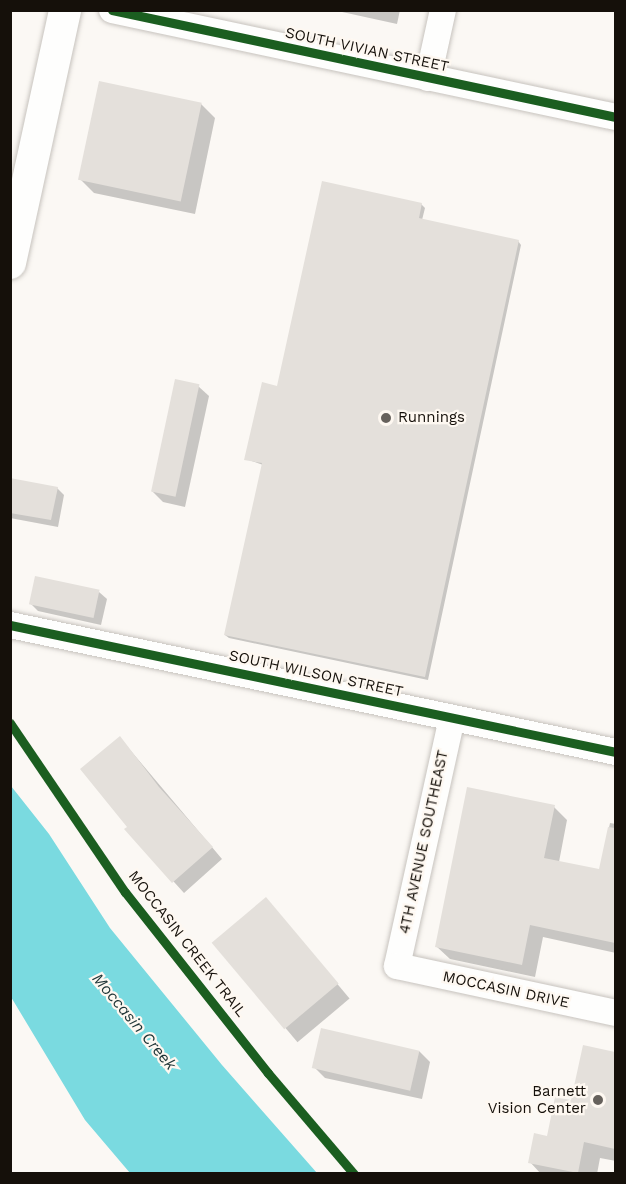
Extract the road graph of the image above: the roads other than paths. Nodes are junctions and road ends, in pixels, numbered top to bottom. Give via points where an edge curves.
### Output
1 (65, 10) edge
2 (112, 10) edge
3 (443, 10) edge
4 (428, 78) junction
5 (615, 117) edge
6 (10, 263) edge
7 (10, 625) edge
8 (452, 718) junction
9 (615, 752) edge
10 (397, 966) joint
11 (615, 1013) edge

1 - 6 street
2 - 4 street, SOUTH VIVIAN STREET
3 - 4 street
4 - 5 street, SOUTH VIVIAN STREET
7 - 8 street, SOUTH WILSON STREET
8 - 9 street, SOUTH WILSON STREET
8 - 10 street, 4TH AVENUE SOUTHEAST
10 - 11 street, MOCCASIN DRIVE

